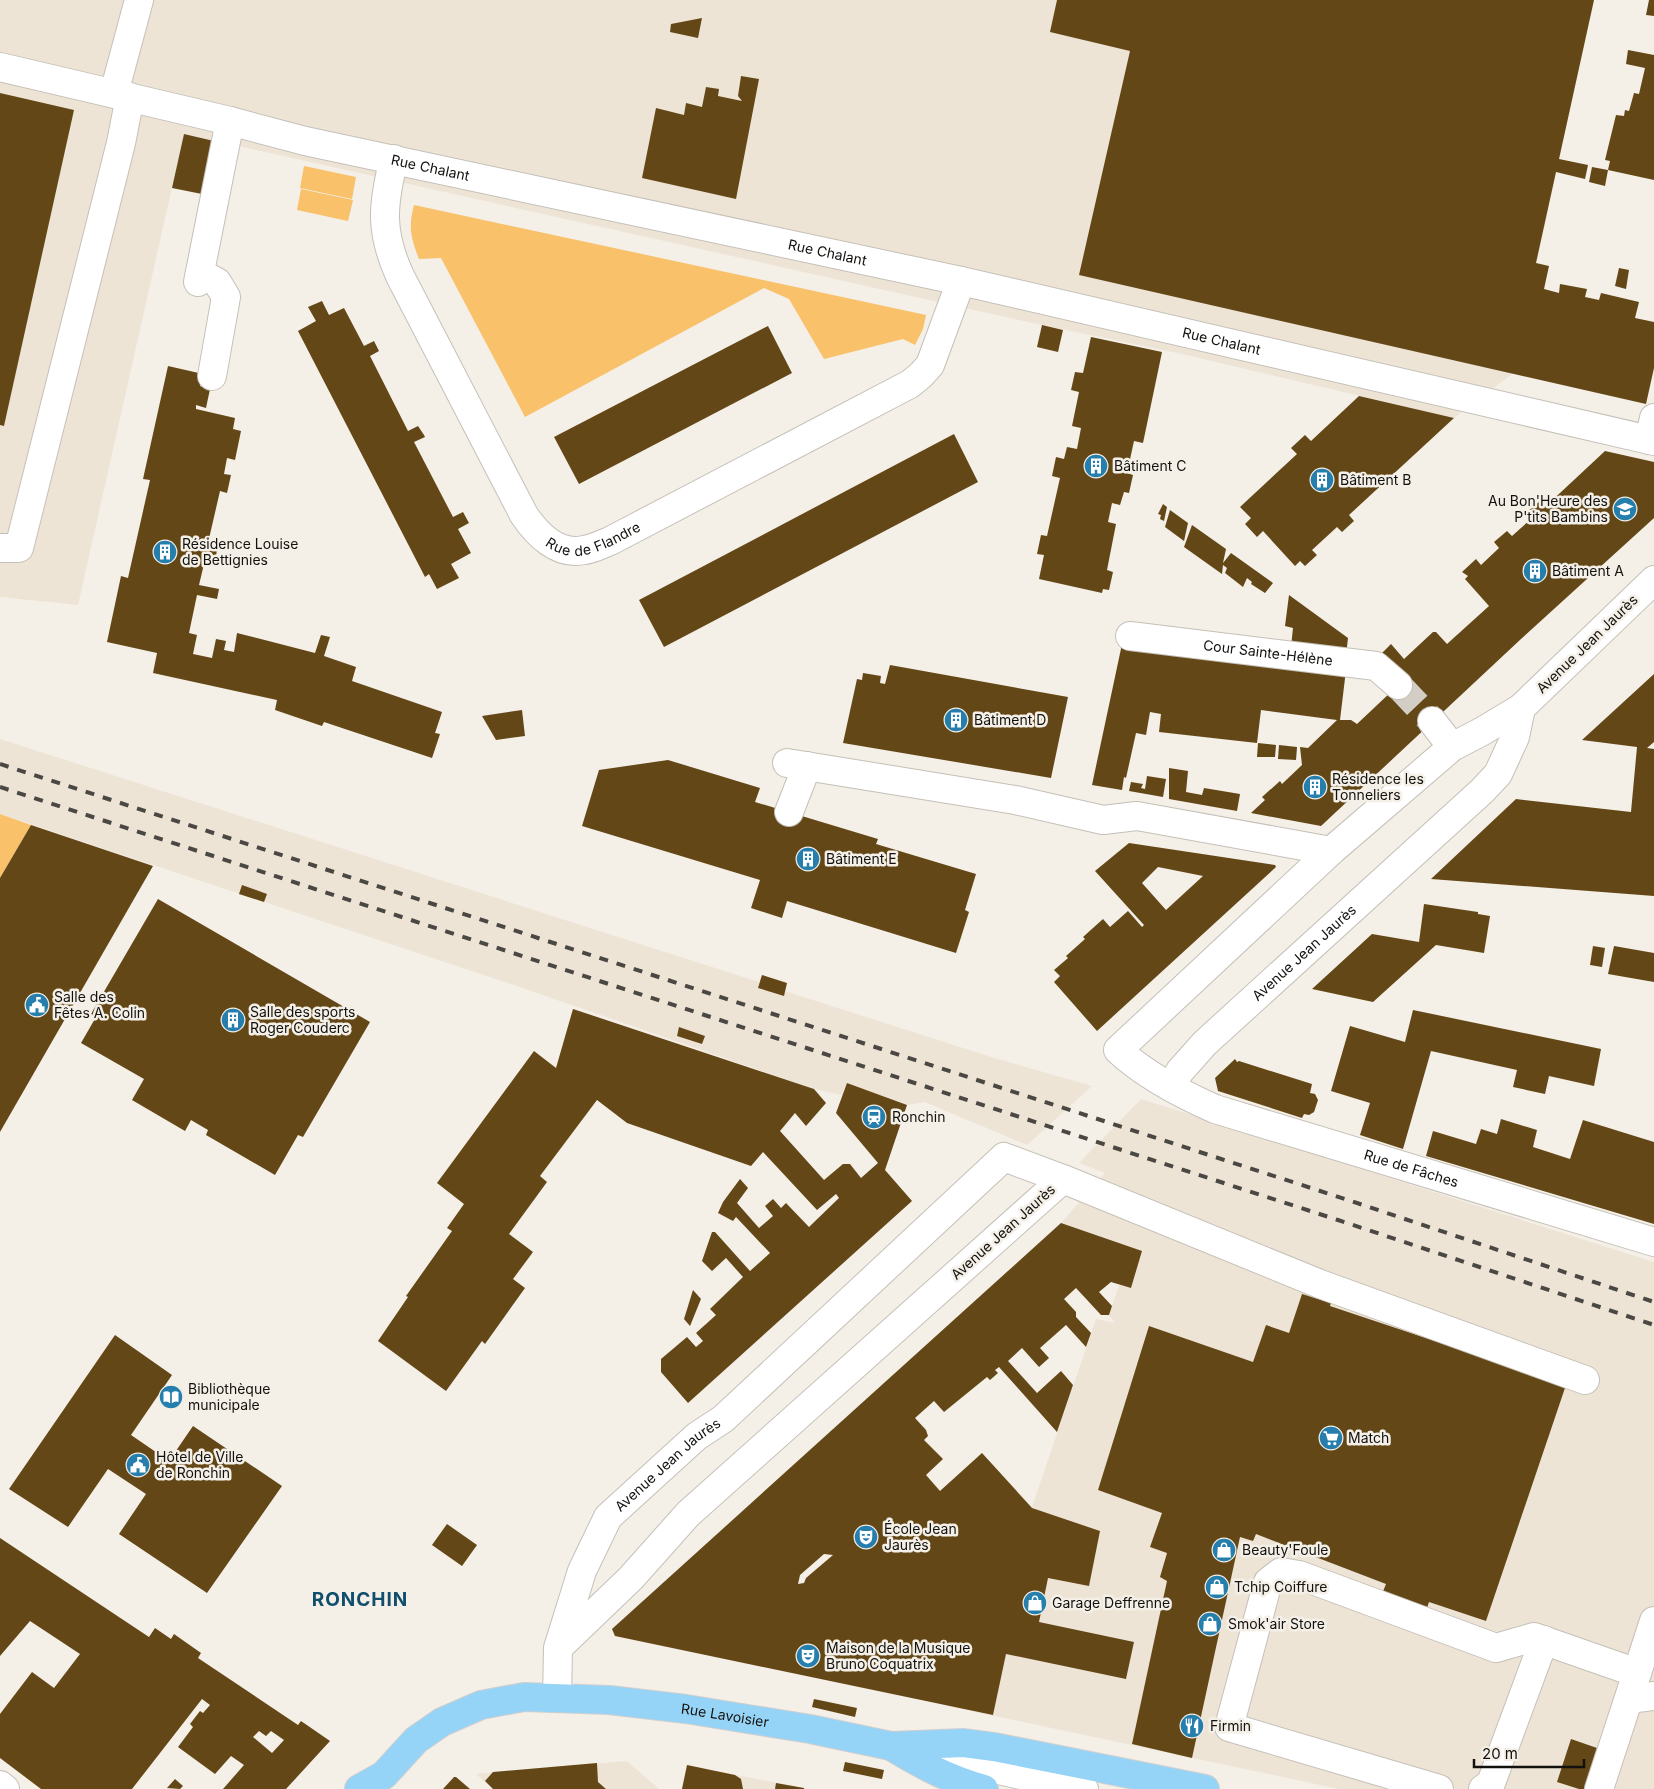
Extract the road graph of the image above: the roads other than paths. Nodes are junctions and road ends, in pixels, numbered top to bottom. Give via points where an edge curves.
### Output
1 (139, 0) edge
2 (0, 67) edge
3 (122, 95) junction
4 (230, 121) junction
5 (394, 159) junction
6 (961, 281) junction
7 (212, 376) dead end
8 (1652, 433) edge
9 (0, 548) edge
10 (1654, 580) edge
11 (1130, 636) dead end
12 (1398, 685) tunnel mouth
13 (1521, 708) junction
14 (1432, 721) tunnel mouth
15 (1459, 744) junction
16 (789, 812) dead end
17 (1331, 851) junction
18 (1171, 1087) junction
19 (1063, 1179) junction
20 (1654, 1242) edge
21 (1585, 1380) dead end
22 (1654, 1621) edge
23 (1544, 1640) junction
24 (558, 1648) junction
25 (1637, 1673) junction
26 (1641, 1697) edge
27 (557, 1698) junction
28 (890, 1746) junction
29 (377, 1784) edge
30 (0, 1786) edge
31 (5, 1789) edge
32 (359, 1789) edge
33 (984, 1789) edge
34 (1084, 1789) edge
35 (1205, 1789) edge
36 (1439, 1789) edge
37 (1483, 1789) edge
38 (1599, 1789) edge

1 - 3 street
2 - 3 street, Rue Chalant
3 - 4 street, Rue Chalant
3 - 9 street via 121,143 20,548
4 - 5 street, Rue Chalant via 305,141
4 - 7 street via 199,278 216,282 226,297
5 - 6 street, Rue Chalant
5 - 6 street, Rue de Flandre via 384,214 386,237 400,276 524,515 544,539 572,551 610,541 910,384 930,364
6 - 8 street, Rue Chalant
10 - 13 street, Avenue Jean Jaurès
11 - 12 street, Cour Sainte-Hélène via 1376,666
13 - 15 street, Avenue Jean Jaurès
13 - 18 street, Avenue Jean Jaurès via 1515,737 1498,774 1205,1043 1180,1071
14 - 15 street
15 - 17 street, Avenue Jean Jaurès
16 - 17 street via 797,764 1015,800 1103,820 1137,816
17 - 18 street, Avenue Jean Jaurès via 1118,1050 1132,1063
18 - 20 street, Rue de Fâches via 1215,1109
19 - 21 street via 1320,1284
19 - 24 street, Avenue Jean Jaurès via 688,1514 631,1578
19 - 24 street, Avenue Jean Jaurès via 1004,1157 722,1419 696,1436 608,1517 582,1571
22 - 25 street
23 - 25 street
23 - 36 street via 1534,1637 1496,1648 1298,1575 1281,1572 1268,1582 1229,1727
23 - 37 street via 1491,1783
24 - 27 street, Avenue Jean Jaurès
25 - 26 street
26 - 38 street
27 - 28 main road, Rue Lavoisier via 686,1709
27 - 29 main road via 511,1698 467,1710 428,1730
28 - 33 main road, Rue Lavoisier via 932,1770
28 - 34 street
28 - 35 main road, Rue Lavoisier via 964,1743 994,1747
29 - 32 main road
30 - 31 street

